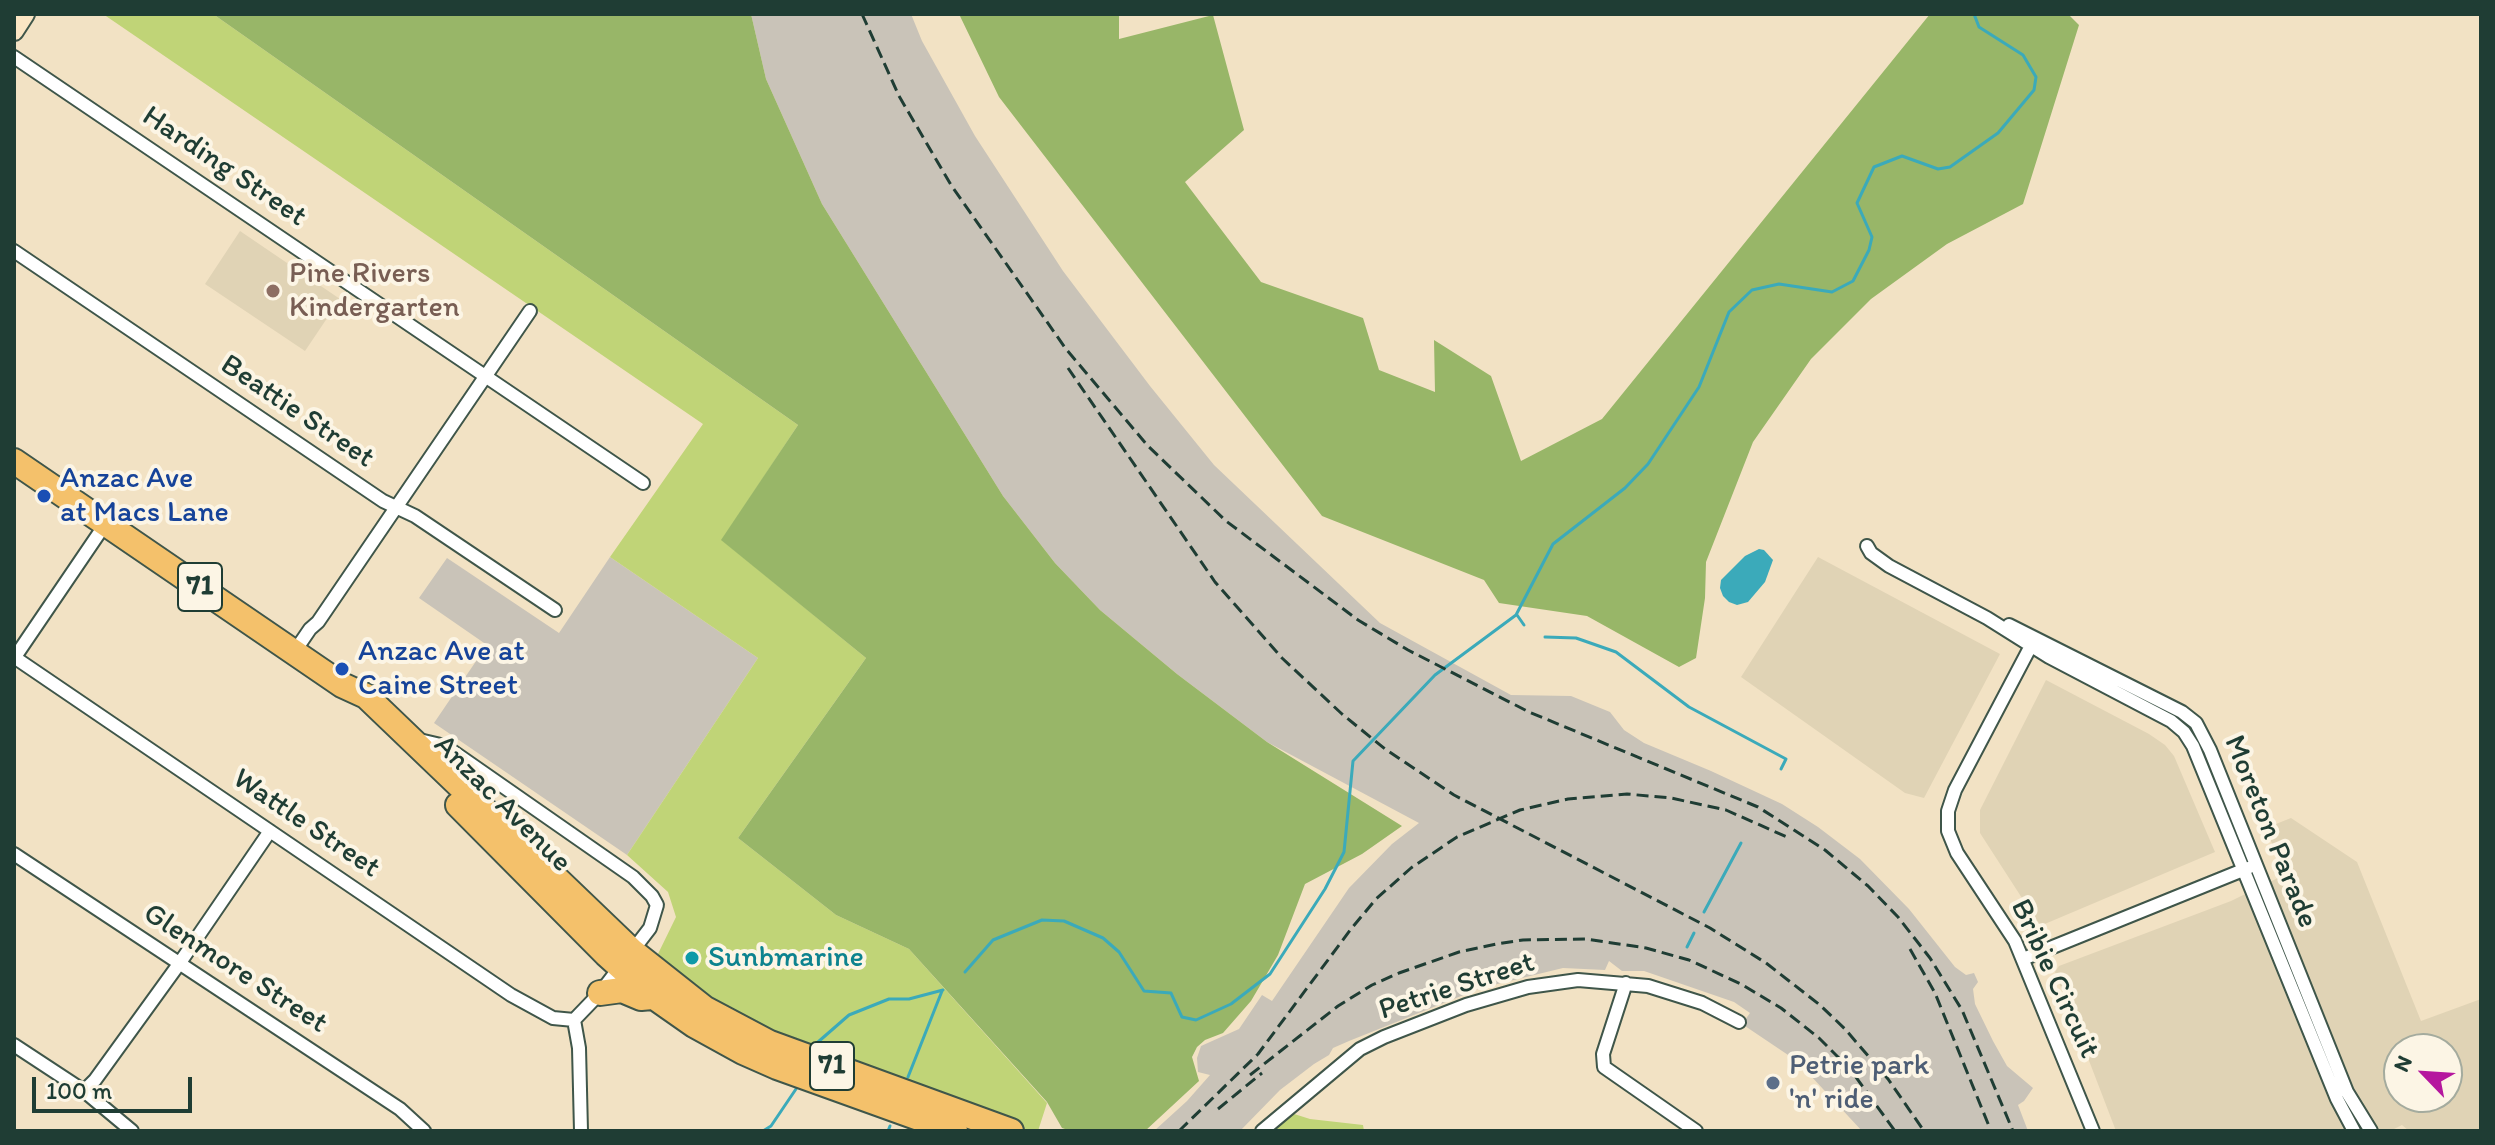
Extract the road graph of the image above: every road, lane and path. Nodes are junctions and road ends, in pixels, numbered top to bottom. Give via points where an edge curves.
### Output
1 (25, 14) edge
2 (14, 31) edge
3 (14, 57) edge
4 (14, 251) edge
5 (530, 311) dead end
6 (487, 376) junction
7 (14, 461) edge
8 (643, 483) dead end
9 (397, 508) junction
10 (106, 523) junction
11 (1867, 546) dead end
12 (555, 610) dead end
13 (2033, 642) junction
14 (295, 651) junction
15 (14, 657) edge
16 (342, 685) junction
17 (413, 739) junction
18 (270, 831) junction
19 (14, 854) edge
20 (2249, 867) junction
21 (626, 959) junction
22 (2023, 959) junction
23 (179, 964) junction
24 (1626, 983) junction
25 (600, 993) junction
26 (654, 997) junction
27 (574, 1020) junction
28 (1739, 1022) dead end
29 (14, 1045) edge
30 (84, 1091) junction
31 (132, 1131) edge
32 (424, 1131) edge
33 (581, 1131) edge
34 (955, 1131) edge
35 (1011, 1131) edge
36 (1262, 1131) edge
37 (1696, 1131) edge
38 (2093, 1131) edge
39 (2354, 1131) edge
40 (2371, 1131) edge

1 - 2 main road
3 - 6 street, Harding Street
4 - 9 street, Beattie Street
5 - 6 street
6 - 8 street, Harding Street
6 - 9 street
7 - 10 highway, Anzac Avenue / 71
9 - 12 street, Beattie Street
9 - 14 street
10 - 14 highway, Anzac Avenue / 71
10 - 15 street
11 - 13 street, Moreton Parade via 1889,566
13 - 20 street, Moreton Parade via 2184,732
13 - 22 street, Bribie Circuit via 1955,790 1947,821 1957,853
14 - 16 highway, Anzac Avenue / 71
15 - 18 street, Wattle Street
16 - 17 highway, Anzac Avenue / 71 via 366,696
16 - 21 highway, Anzac Avenue / 71
17 - 21 highway, Anzac Avenue / 71
17 - 21 street via 445,746 508,795 633,877 652,896 657,905 650,928
18 - 23 street
18 - 27 street, Wattle Street via 511,995 553,1018
19 - 23 street, Glenmore Street
20 - 22 street
20 - 39 street, Moreton Parade
20 - 40 street, Moreton Parade via 2347,1092
21 - 25 street
21 - 26 highway, Anzac Avenue / 71
21 - 35 highway, Anzac Avenue / 71 via 759,1038
22 - 38 street, Bribie Circuit
23 - 30 street
23 - 32 street, Glenmore Street via 400,1109
24 - 28 street, Petrie Street via 1702,1003
24 - 36 street, Petrie Street via 1578,980 1528,987 1384,1037 1340,1064
24 - 37 street via 1603,1054 1604,1067
25 - 26 highway via 622,990
25 - 27 street
26 - 34 highway, Anzac Avenue / 71 via 743,1052
27 - 33 street
29 - 30 street
30 - 31 street

